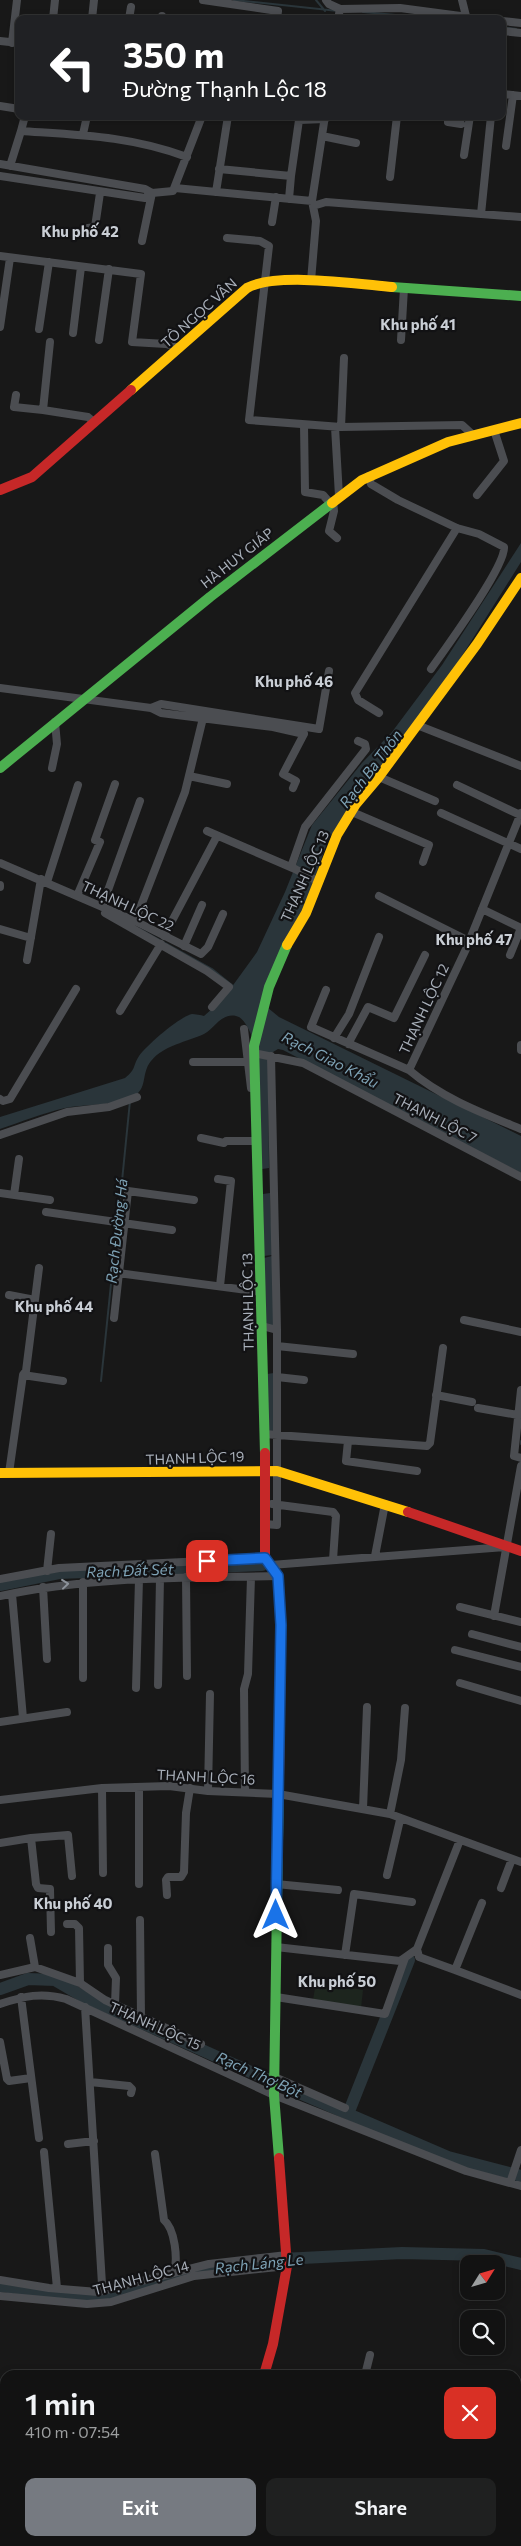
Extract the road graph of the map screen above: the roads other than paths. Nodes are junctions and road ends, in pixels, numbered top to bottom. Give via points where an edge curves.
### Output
1 (16, 0) edge
2 (55, 0) edge
3 (94, 0) edge
4 (203, 0) edge
5 (326, 0) edge
6 (462, 0) edge
7 (236, 2) edge
8 (131, 7) dead end
9 (339, 14) edge
10 (16, 15) edge
11 (53, 15) edge
12 (92, 15) edge
13 (130, 15) edge
14 (278, 15) edge
15 (454, 15) edge
16 (468, 15) edge
17 (506, 21) edge
18 (521, 23) edge
19 (506, 31) edge
20 (521, 33) edge
21 (0, 41) edge
22 (15, 43) edge
23 (517, 96) edge
24 (0, 106) edge
25 (15, 108) edge
26 (24, 120) edge
27 (86, 120) edge
28 (201, 120) edge
29 (227, 120) edge
30 (299, 120) edge
31 (325, 120) edge
32 (397, 120) edge
33 (448, 120) edge
34 (469, 120) edge
35 (491, 120) edge
36 (461, 124) dead end
37 (22, 130) junction
38 (83, 134) junction
39 (322, 136) junction
40 (356, 143) dead end
41 (506, 146) dead end
42 (464, 154) dead end
43 (187, 157) junction
44 (0, 164) edge
45 (10, 166) junction
46 (220, 169) junction
47 (0, 176) edge
48 (291, 176) junction
49 (390, 177) dead end
50 (175, 188) junction
51 (216, 192) junction
52 (100, 193) junction
53 (152, 193) junction
54 (289, 199) junction
55 (276, 201) junction
56 (313, 204) junction
57 (481, 214) junction
58 (521, 217) edge
59 (272, 222) dead end
60 (88, 228) dead end
61 (227, 238) dead end
62 (142, 240) dead end
63 (0, 256) edge
64 (10, 258) junction
65 (49, 262) junction
66 (81, 267) junction
67 (109, 269) junction
68 (264, 282) junction
69 (310, 282) junction
70 (404, 288) junction
71 (521, 296) edge
72 (0, 327) edge
73 (39, 328) dead end
74 (73, 333) dead end
75 (99, 340) dead end
76 (401, 340) dead end
77 (50, 342) dead end
78 (180, 348) junction
79 (344, 358) dead end
80 (16, 395) dead end
81 (43, 410) junction
82 (94, 422) junction
83 (521, 423) edge
84 (304, 425) junction
85 (338, 427) junction
86 (494, 430) junction
87 (473, 435) junction
88 (369, 476) junction
89 (0, 490) edge
90 (477, 495) dead end
91 (334, 500) junction
92 (457, 528) junction
93 (337, 538) dead end
94 (521, 578) edge
95 (431, 670) dead end
96 (329, 671) dead end
97 (0, 688) edge
98 (83, 699) junction
99 (151, 708) junction
100 (379, 713) dead end
101 (203, 718) junction
102 (55, 722) junction
103 (417, 725) junction
104 (358, 741) dead end
105 (521, 766) edge
106 (0, 768) edge
107 (52, 768) dead end
108 (189, 776) junction
109 (379, 777) junction
110 (115, 784) dead end
111 (227, 784) dead end
112 (78, 786) dead end
113 (457, 786) dead end
114 (292, 788) dead end
115 (140, 801) dead end
116 (435, 801) dead end
117 (352, 812) junction
118 (441, 813) dead end
119 (521, 814) edge
120 (207, 831) dead end
121 (217, 836) junction
122 (508, 843) junction
123 (521, 849) edge
124 (423, 862) dead end
125 (0, 863) edge
126 (293, 868) junction
127 (44, 880) junction
128 (317, 881) junction
129 (378, 896) dead end
130 (77, 897) junction
131 (202, 905) dead end
132 (102, 907) junction
133 (482, 909) junction
134 (224, 914) dead end
135 (134, 921) junction
136 (0, 929) edge
137 (164, 936) junction
138 (379, 937) dead end
139 (31, 938) junction
140 (469, 941) junction
141 (161, 944) junction
142 (184, 946) junction
143 (425, 955) dead end
144 (510, 955) dead end
145 (26, 960) dead end
146 (76, 989) dead end
147 (326, 990) dead end
148 (212, 1007) dead end
149 (120, 1011) dead end
150 (244, 1029) dead end
151 (334, 1038) junction
152 (348, 1044) junction
153 (521, 1045) edge
154 (521, 1050) edge
155 (251, 1054) junction
156 (271, 1056) junction
157 (193, 1062) dead end
158 (409, 1070) junction
159 (137, 1097) dead end
160 (0, 1099) edge
161 (521, 1130) edge
162 (0, 1135) edge
163 (201, 1138) dead end
164 (257, 1141) junction
165 (19, 1159) dead end
166 (521, 1177) edge
167 (218, 1179) dead end
168 (0, 1193) edge
169 (14, 1195) junction
170 (50, 1200) dead end
171 (194, 1200) dead end
172 (46, 1212) dead end
173 (118, 1222) junction
174 (172, 1230) dead end
175 (274, 1255) junction
176 (260, 1258) junction
177 (39, 1268) dead end
178 (118, 1273) junction
179 (220, 1286) junction
180 (261, 1292) junction
181 (9, 1295) dead end
182 (35, 1300) junction
183 (114, 1318) dead end
184 (464, 1320) dead end
185 (262, 1326) junction
186 (277, 1330) junction
187 (521, 1332) edge
188 (277, 1346) junction
189 (443, 1348) dead end
190 (352, 1354) dead end
191 (263, 1373) junction
192 (277, 1374) junction
193 (23, 1375) junction
194 (304, 1380) dead end
195 (63, 1381) dead end
196 (521, 1390) edge
197 (436, 1395) junction
198 (518, 1416) junction
199 (264, 1434) junction
200 (277, 1435) junction
201 (348, 1441) junction
202 (521, 1458) edge
203 (521, 1466) edge
204 (265, 1470) junction
205 (277, 1471) junction
206 (417, 1471) dead end
207 (5, 1473) edge
208 (519, 1486) edge
209 (266, 1503) junction
210 (277, 1504) junction
211 (385, 1504) junction
212 (265, 1524) junction
213 (51, 1534) dead end
214 (505, 1547) junction
215 (521, 1551) edge
216 (375, 1556) junction
217 (332, 1560) junction
218 (268, 1561) junction
219 (47, 1571) junction
220 (278, 1576) junction
221 (186, 1577) junction
222 (251, 1577) junction
223 (160, 1578) junction
224 (0, 1579) edge
225 (139, 1579) junction
226 (84, 1582) junction
227 (43, 1587) junction
228 (12, 1594) junction
229 (0, 1596) edge
230 (460, 1607) dead end
231 (494, 1616) junction
232 (521, 1622) edge
233 (472, 1634) dead end
234 (521, 1647) edge
235 (454, 1650) dead end
236 (47, 1659) dead end
237 (521, 1667) edge
238 (187, 1676) dead end
239 (83, 1678) dead end
240 (460, 1684) dead end
241 (158, 1685) dead end
242 (136, 1688) dead end
243 (210, 1694) dead end
244 (521, 1701) edge
245 (367, 1707) dead end
246 (405, 1708) dead end
247 (67, 1712) dead end
248 (23, 1718) junction
249 (0, 1722) edge
250 (139, 1787) junction
251 (102, 1788) junction
252 (190, 1788) junction
253 (208, 1791) junction
254 (246, 1792) junction
255 (278, 1794) junction
256 (0, 1800) edge
257 (362, 1809) junction
258 (390, 1814) junction
259 (400, 1820) junction
260 (32, 1838) junction
261 (460, 1840) junction
262 (0, 1843) edge
263 (512, 1859) junction
264 (521, 1862) edge
265 (103, 1873) dead end
266 (387, 1875) dead end
267 (72, 1876) dead end
268 (139, 1884) dead end
269 (276, 1884) junction
270 (501, 1888) dead end
271 (338, 1890) dead end
272 (167, 1895) dead end
273 (412, 1902) dead end
274 (482, 1903) dead end
275 (140, 1920) dead end
276 (67, 1924) dead end
277 (51, 1932) dead end
278 (30, 1938) dead end
279 (276, 1947) junction
280 (108, 1948) dead end
281 (417, 1949) junction
282 (345, 1955) junction
283 (405, 1958) junction
284 (35, 1967) junction
285 (455, 1970) junction
286 (0, 1976) edge
287 (80, 1983) junction
288 (521, 1995) edge
289 (21, 1997) junction
290 (276, 1997) junction
291 (0, 2004) edge
292 (115, 2004) junction
293 (84, 2008) junction
294 (142, 2016) junction
295 (156, 2023) junction
296 (150, 2037) junction
297 (193, 2040) junction
298 (0, 2042) edge
299 (201, 2044) dead end
300 (188, 2054) junction
301 (32, 2078) junction
302 (90, 2082) junction
303 (274, 2084) junction
304 (131, 2093) dead end
305 (345, 2108) dead end
306 (39, 2138) dead end
307 (94, 2141) junction
308 (68, 2144) dead end
309 (521, 2150) edge
310 (44, 2152) dead end
311 (155, 2154) dead end
312 (510, 2181) junction
313 (521, 2186) edge
314 (287, 2259) junction
315 (174, 2273) junction
316 (0, 2280) edge
317 (53, 2288) junction
318 (98, 2292) junction
319 (0, 2296) edge
320 (47, 2301) junction
321 (370, 2355) dead end
322 (265, 2370) edge
323 (366, 2370) edge

1 - 10 street
2 - 11 street
3 - 12 street
4 - 7 street
5 - 9 street
6 - 16 street
7 - 14 street via 278,11
8 - 13 street
9 - 15 street via 355,7 400,8
17 - 18 street
19 - 20 street
21 - 22 street
23 - 41 street
24 - 25 street
26 - 37 street
27 - 38 street
28 - 43 street
29 - 46 street
30 - 48 street
31 - 39 street
32 - 49 street
33 - 36 street
34 - 42 street
35 - 57 street
37 - 38 street
37 - 45 street
38 - 43 street via 146,143
39 - 40 street
39 - 56 street
43 - 50 street
44 - 45 street
45 - 53 street via 145,189
46 - 48 street
46 - 51 street
47 - 52 street
48 - 54 street
50 - 51 street
50 - 53 street via 173,191
51 - 55 street
52 - 53 street via 145,198
52 - 60 street via 95,227
53 - 62 street
54 - 55 street
54 - 56 street
55 - 59 street
56 - 57 street via 326,202
56 - 69 street via 316,221
57 - 58 street
61 - 68 street via 260,241 269,246
63 - 64 street
64 - 65 street
64 - 72 street
65 - 66 street
65 - 73 street
66 - 67 street
66 - 74 street
67 - 75 street
67 - 78 street via 141,274 132,342
68 - 69 street, TÔ NGỌC VÂN
68 - 78 street, TÔ NGỌC VÂN via 247,288
68 - 84 street via 249,420
69 - 70 street, TÔ NGỌC VÂN
70 - 71 street, TÔ NGỌC VÂN
70 - 76 street
77 - 81 street
78 - 82 street, TÔ NGỌC VÂN
79 - 85 street
80 - 81 street via 14,408
81 - 82 street via 88,417
82 - 89 street, TÔ NGỌC VÂN via 32,477
83 - 86 street, HÀ HUY GIÁP
84 - 85 street
84 - 91 street via 305,492
85 - 87 street via 462,425
85 - 91 street
86 - 87 street, HÀ HUY GIÁP
86 - 90 street via 504,461
87 - 88 street, HÀ HUY GIÁP via 448,442
88 - 91 street, HÀ HUY GIÁP
88 - 92 street via 371,484 398,500
91 - 93 street via 329,531
91 - 98 street, HÀ HUY GIÁP
92 - 95 street via 492,540 504,547 504,551 480,598
92 - 100 street via 355,693 358,700
94 - 103 street, THẠNH LỘC 13
96 - 99 street via 319,729 161,704
97 - 98 street
98 - 99 street
98 - 102 street, HÀ HUY GIÁP
99 - 101 street via 161,713
101 - 108 street
101 - 114 street via 304,734 283,774 296,781
102 - 106 street, HÀ HUY GIÁP
102 - 107 street via 57,744
103 - 105 street
103 - 109 street, THẠNH LỘC 13
104 - 126 street via 365,744 366,749 306,827
108 - 111 street
108 - 135 street
109 - 116 street
109 - 117 street, THẠNH LỘC 13
110 - 130 street via 95,840 100,842
112 - 127 street
113 - 119 street
115 - 132 street
117 - 124 street via 429,845
117 - 128 street, THẠNH LỘC 13
118 - 122 street
119 - 122 street, THẠNH LỘC 12
120 - 121 street
121 - 126 street
121 - 137 street
122 - 123 street
122 - 133 street, THẠNH LỘC 12
125 - 127 street, THẠNH LỘC 22
126 - 128 street
127 - 130 street, THẠNH LỘC 22
127 - 139 street via 37,895
128 - 155 street, THẠNH LỘC 13 via 306,913 288,943 266,997
129 - 140 street
130 - 132 street, THẠNH LỘC 22
130 - 141 street, THẠNH LỘC 22
131 - 142 street
132 - 135 street, THẠNH LỘC 22
133 - 140 street, THẠNH LỘC 12
133 - 144 street via 521,928
134 - 142 street, THẠNH LỘC 22 via 205,952 201,954
135 - 137 street, THẠNH LỘC 22
136 - 139 street
137 - 142 street, THẠNH LỘC 22
138 - 151 street via 349,1014
139 - 145 street
140 - 158 street, THẠNH LỘC 12
141 - 148 street, THẠNH LỘC 22 via 229,987
141 - 149 street
143 - 152 street via 394,1018 368,1007
146 - 160 street via 10,1099
147 - 151 street via 311,1027
150 - 155 street
151 - 152 street
152 - 158 street
153 - 154 street
155 - 156 street, THẠNH LỘC 7
155 - 157 street, THẠNH LỘC 7
155 - 164 street, THẠNH LỘC 13
156 - 166 street, THẠNH LỘC 7 via 303,1063
156 - 175 street
158 - 161 street, THẠNH LỘC 12 via 423,1082 459,1102
159 - 162 street via 110,1107 68,1112
163 - 164 street via 224,1143
164 - 176 street, THẠNH LỘC 13
165 - 169 street
167 - 179 street via 231,1181
168 - 169 street
169 - 170 street
171 - 173 street via 128,1191
172 - 173 street
173 - 174 street
173 - 178 street
175 - 176 street
175 - 186 street
176 - 180 street, THẠNH LỘC 13
177 - 182 street
178 - 179 street
178 - 183 street
179 - 180 street
180 - 185 street, THẠNH LỘC 13
181 - 182 street
182 - 193 street
184 - 187 street
185 - 186 street
185 - 191 street, THẠNH LỘC 13
186 - 188 street
188 - 190 street
188 - 192 street
189 - 197 street
191 - 192 street
191 - 199 street, THẠNH LỘC 13
192 - 194 street
192 - 200 street
193 - 195 street
193 - 207 street
196 - 198 street
197 - 198 street
197 - 201 street via 427,1446
198 - 202 street via 514,1456
199 - 200 street
199 - 204 street, THẠNH LỘC 13
200 - 201 street
200 - 205 street
201 - 206 street via 346,1461
203 - 208 street
204 - 205 street, THẠNH LỘC 19
204 - 207 street, THẠNH LỘC 19 via 167,1474
204 - 209 street, THẠNH LỘC 13
205 - 210 street
205 - 211 street, THẠNH LỘC 19
208 - 214 street
209 - 210 street
209 - 212 street, THẠNH LỘC 13
210 - 212 street via 277,1525
210 - 217 street via 333,1512 336,1516
211 - 214 street, THẠNH LỘC 19
211 - 216 street
212 - 218 street, THẠNH LỘC 13
213 - 219 street
214 - 215 street, THẠNH LỘC 19
214 - 216 street
214 - 231 street
216 - 217 street
217 - 218 street
218 - 219 street
218 - 220 street
219 - 224 street
220 - 222 street
220 - 255 street via 281,1625
221 - 222 street
221 - 223 street
221 - 238 street
222 - 254 street via 248,1674 244,1689
223 - 225 street
223 - 241 street
225 - 226 street
225 - 242 street
227 -> 226 street
226 - 239 street
227 - 228 street
227 - 236 street
228 - 229 street
228 - 248 street
230 - 231 street
231 - 232 street
233 - 234 street
235 - 237 street
240 - 244 street
243 - 253 street
245 - 257 street
246 - 258 street via 401,1760
247 - 248 street
248 - 249 street
250 - 251 street, THẠNH LỘC 16
250 - 252 street, THẠNH LỘC 16
250 - 268 street
251 - 256 street, THẠNH LỘC 16
251 - 265 street
252 - 253 street, THẠNH LỘC 16
252 - 272 street via 184,1872 181,1877 168,1877
253 - 254 street, THẠNH LỘC 16
254 - 255 street, THẠNH LỘC 16
255 - 257 street, THẠNH LỘC 16
255 - 269 street
257 - 258 street, THẠNH LỘC 16
258 - 259 street, THẠNH LỘC 16
259 - 261 street, THẠNH LỘC 16
259 - 266 street
260 - 262 street
260 - 267 street via 68,1835
260 - 277 street via 36,1884 38,1888 50,1889
261 - 263 street, THẠNH LỘC 16
261 - 281 street
263 - 264 street, THẠNH LỘC 16
263 - 270 street
269 - 271 street
269 - 279 street
273 - 282 street via 354,1894
274 - 285 street
275 - 294 street
276 - 287 street via 75,1924 79,1928
278 - 284 street
279 - 282 street
279 - 290 street
280 - 292 street via 108,1965 116,1978
281 - 283 street
281 - 285 street via 419,1957
282 - 283 street via 400,1961
283 - 290 street via 385,2014
284 - 286 street
284 - 287 street, THẠNH LỘC 15
285 - 288 street
287 - 292 street, THẠNH LỘC 15
289 - 291 street, THẠNH LỘC 15
289 - 293 street, THẠNH LỘC 15 via 51,1995
289 - 301 street
290 - 303 street
292 - 294 street, THẠNH LỘC 15
293 - 296 street, THẠNH LỘC 15
293 - 302 street, THẠNH LỘC 14
294 - 295 street, THẠNH LỘC 15
295 - 296 street
295 - 297 street, THẠNH LỘC 15
296 - 300 street, THẠNH LỘC 15
297 - 299 street, THẠNH LỘC 15
297 - 300 street
298 - 301 street via 7,2079
300 - 303 street, THẠNH LỘC 15
301 - 306 street
302 - 304 street via 129,2086
302 - 307 street, THẠNH LỘC 14
303 - 305 street, THẠNH LỘC 15
303 - 312 street, THẠNH LỘC 15 via 466,2171
303 - 314 street
307 - 308 street
307 - 318 street, THẠNH LỘC 14 via 102,2284
309 - 312 street
310 - 317 street
311 - 315 street via 164,2220 170,2225
312 - 313 street, THẠNH LỘC 15
314 - 315 street, THẠNH LỘC 14 via 209,2264
314 - 320 street, THẠNH LỘC 14 via 194,2276 111,2302
314 - 322 street
315 - 318 street, THẠNH LỘC 14
316 - 317 street, THẠNH LỘC 14
317 - 318 street, THẠNH LỘC 14
317 - 320 street
319 - 320 street, THẠNH LỘC 14
321 - 323 street

